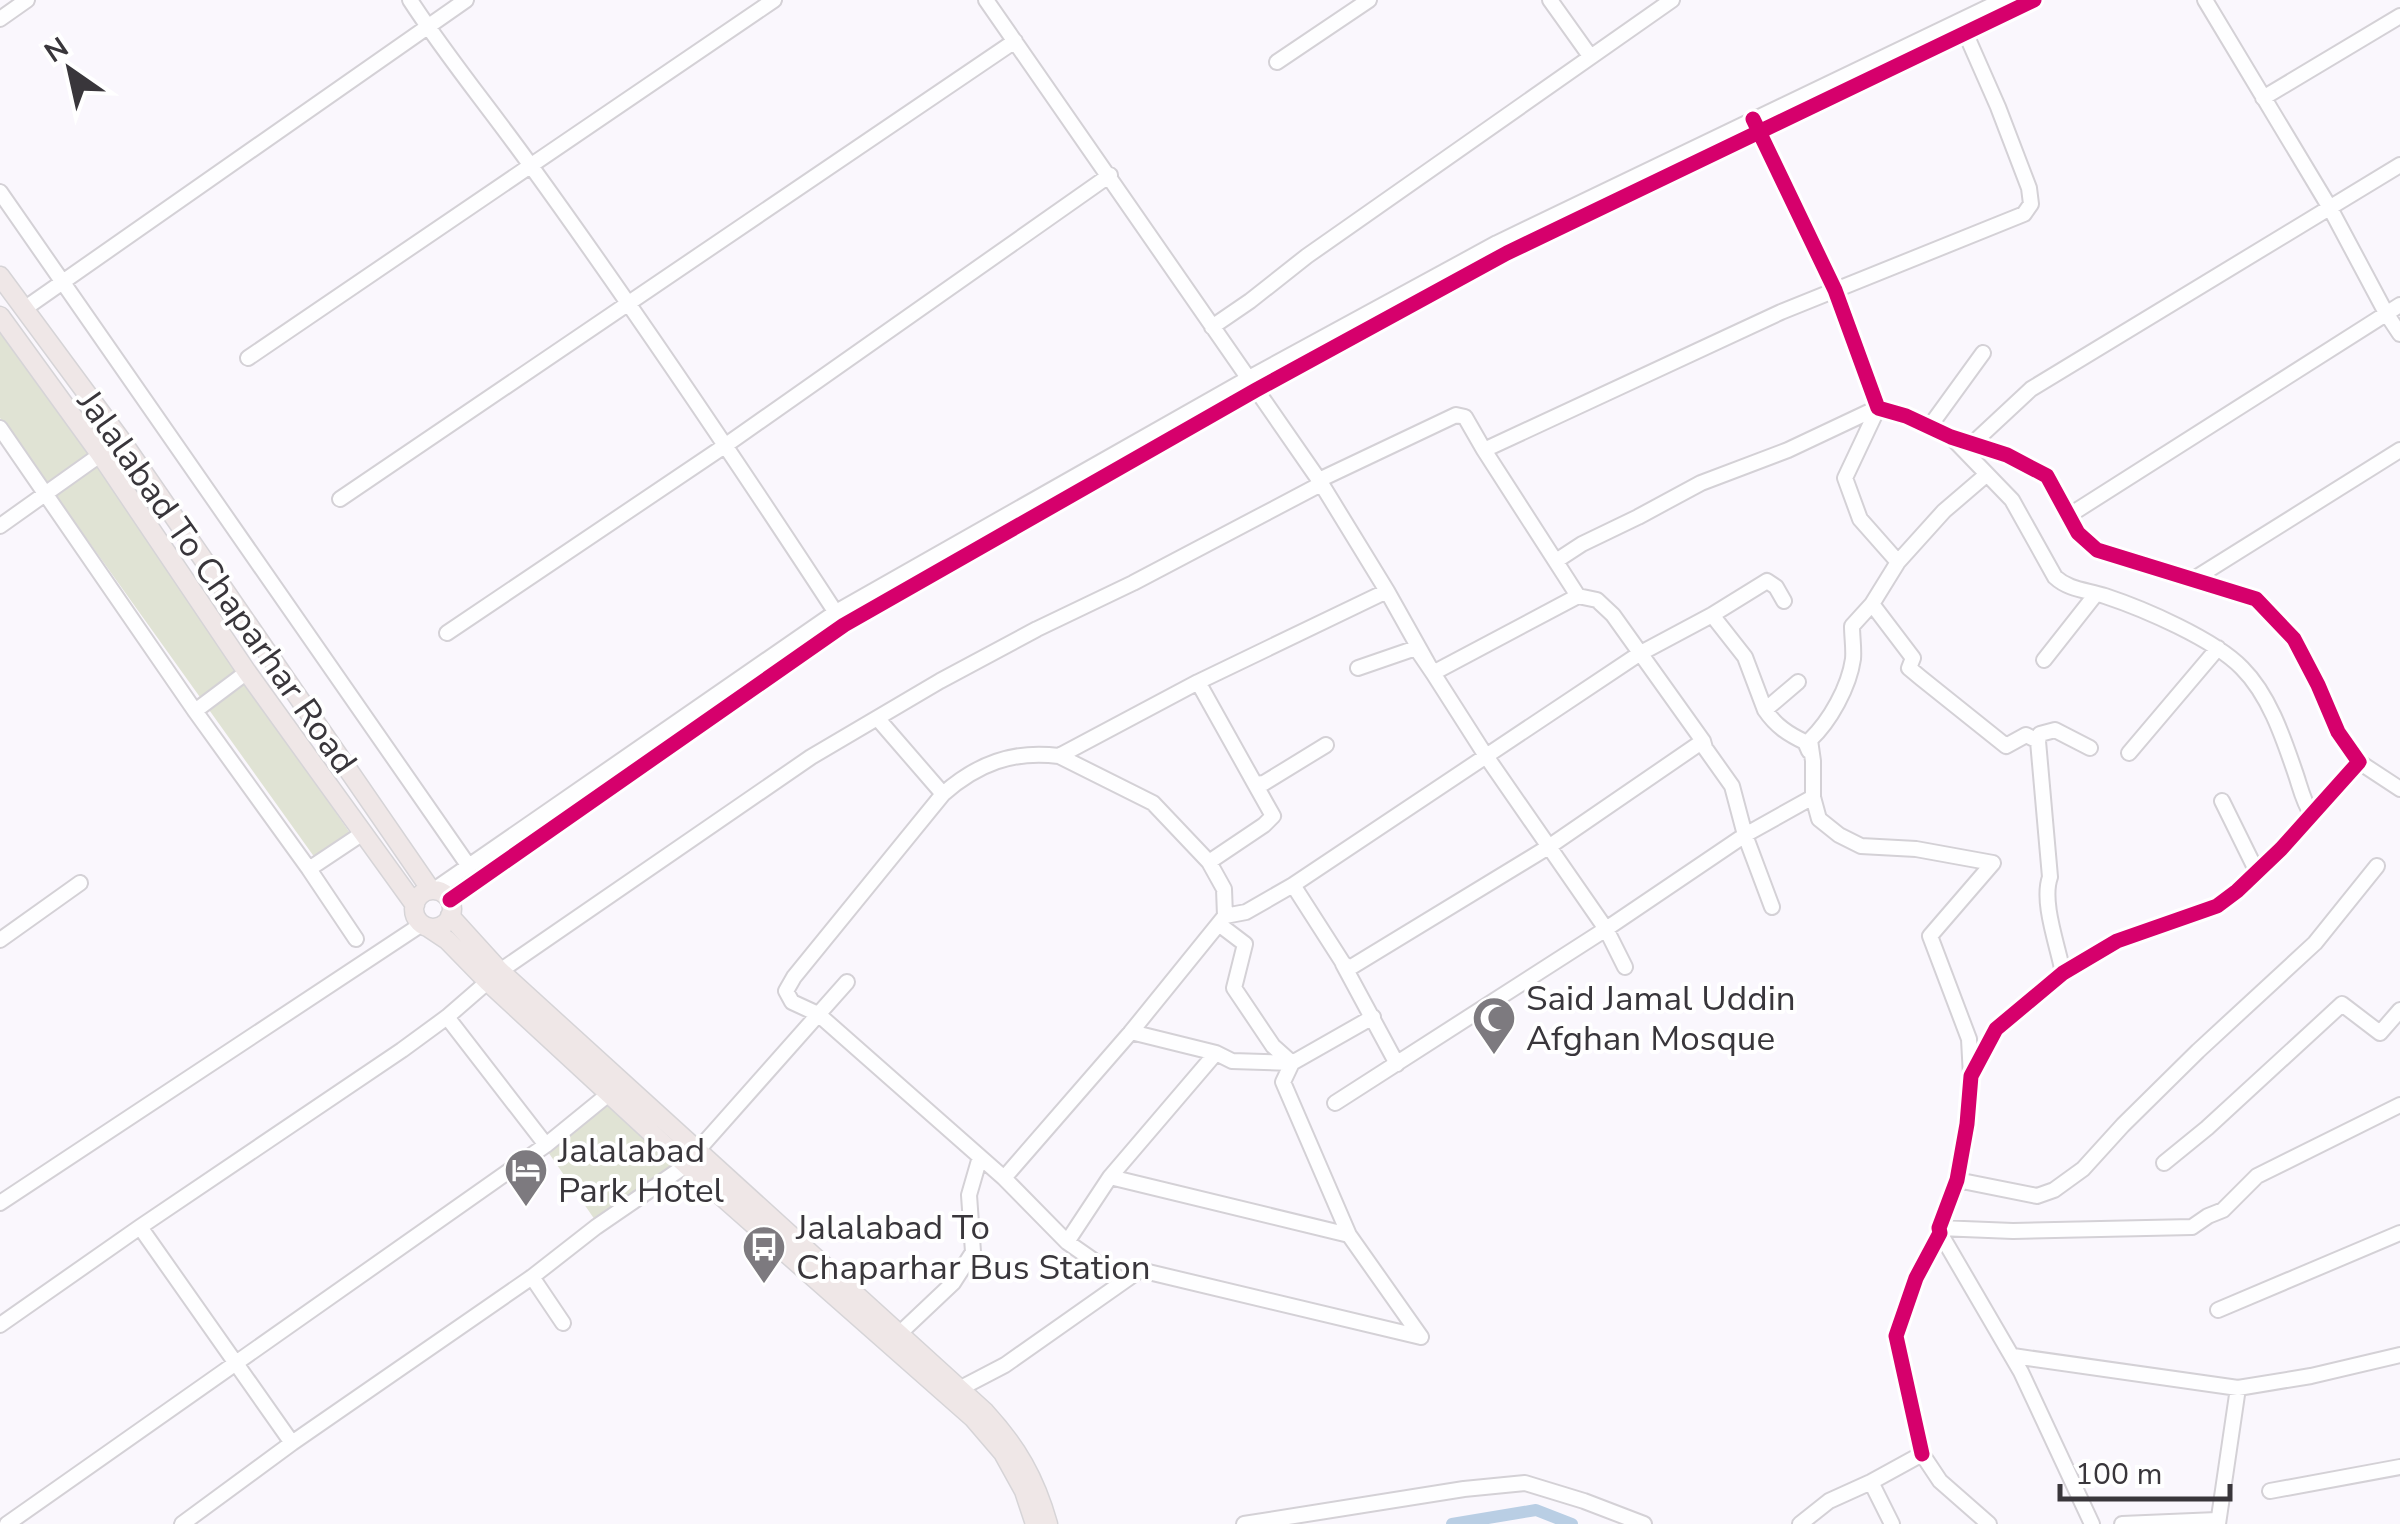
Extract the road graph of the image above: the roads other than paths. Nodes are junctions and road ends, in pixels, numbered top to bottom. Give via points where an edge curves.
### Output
1 (27, 0) edge
2 (410, 0) edge
3 (466, 0) edge
4 (774, 0) edge
5 (986, 0) edge
6 (1369, 0) edge
7 (1550, 0) edge
8 (1672, 0) edge
9 (2002, 0) edge
10 (2205, 0) edge
11 (2023, 2) edge
12 (2400, 16) edge
13 (0, 18) edge
14 (428, 27) junction
15 (1966, 32) junction
16 (1016, 41) junction
17 (1590, 56) junction
18 (1277, 62) dead end
19 (2263, 98) junction
20 (1756, 125) junction
21 (2400, 165) edge
22 (531, 166) junction
23 (1110, 175) junction
24 (0, 192) edge
25 (2330, 208) junction
26 (0, 276) edge
27 (62, 282) junction
28 (1835, 290) junction
29 (2400, 304) edge
30 (628, 306) junction
31 (24, 309) junction
32 (2386, 313) junction
33 (0, 316) edge
34 (1212, 327) junction
35 (2400, 334) edge
36 (1983, 354) dead end
37 (248, 358) dead end
38 (1252, 385) junction
39 (1878, 408) junction
40 (1930, 426) junction
41 (0, 428) edge
42 (1951, 437) junction
43 (121, 440) junction
44 (1972, 444) junction
45 (726, 445) junction
46 (1484, 450) junction
47 (2400, 450) edge
48 (100, 454) junction
49 (1986, 475) junction
50 (1320, 482) junction
51 (46, 492) junction
52 (340, 499) dead end
53 (2068, 516) junction
54 (0, 526) edge
55 (1556, 561) junction
56 (1898, 562) junction
57 (2194, 579) junction
58 (1388, 591) junction
59 (2096, 594) junction
60 (1578, 596) junction
61 (1784, 600) dead end
62 (1872, 604) junction
63 (1712, 615) junction
64 (840, 619) junction
65 (447, 633) dead end
66 (2218, 648) junction
67 (1639, 654) junction
68 (2044, 660) dead end
69 (1358, 668) dead end
70 (248, 672) junction
71 (1433, 673) junction
72 (1198, 682) junction
73 (1798, 682) dead end
74 (1765, 710) junction
75 (195, 711) junction
76 (878, 719) junction
77 (1703, 741) junction
78 (2038, 742) junction
79 (1326, 745) dead end
80 (2090, 748) dead end
81 (2129, 753) dead end
82 (1059, 756) junction
83 (1486, 756) junction
84 (1813, 761) junction
85 (2359, 762) junction
86 (1255, 784) junction
87 (2400, 789) edge
88 (943, 794) junction
89 (1813, 798) junction
90 (2222, 801) dead end
91 (2312, 815) junction
92 (362, 833) junction
93 (1745, 835) junction
94 (1550, 846) junction
95 (1209, 862) junction
96 (468, 866) junction
97 (2376, 866) dead end
98 (309, 869) junction
99 (2257, 872) junction
100 (80, 883) dead end
101 (1293, 885) junction
102 (441, 899) junction
103 (415, 906) junction
104 (1772, 908) dead end
105 (1222, 921) junction
106 (426, 926) junction
107 (1606, 929) junction
108 (356, 939) dead end
109 (0, 940) edge
110 (1343, 963) junction
111 (1626, 967) dead end
112 (2064, 974) junction
113 (494, 976) junction
114 (847, 982) dead end
115 (2400, 1010) edge
116 (818, 1014) junction
117 (447, 1017) junction
118 (1372, 1017) junction
119 (1131, 1032) junction
120 (1216, 1053) junction
121 (1292, 1063) junction
122 (1397, 1064) junction
123 (1971, 1076) junction
124 (616, 1088) junction
125 (1335, 1103) dead end
126 (2400, 1105) edge
127 (546, 1144) junction
128 (691, 1157) junction
129 (980, 1158) junction
130 (2164, 1163) dead end
131 (1110, 1177) junction
132 (1004, 1178) junction
133 (1956, 1180) junction
134 (2, 1199) edge
135 (140, 1227) junction
136 (1939, 1230) junction
137 (2400, 1233) edge
138 (1349, 1235) junction
139 (1067, 1242) junction
140 (532, 1277) junction
141 (1123, 1281) junction
142 (2218, 1310) dead end
143 (563, 1324) dead end
144 (0, 1325) edge
145 (899, 1334) junction
146 (2400, 1355) edge
147 (2012, 1356) junction
148 (237, 1363) junction
149 (2238, 1388) junction
150 (959, 1389) junction
151 (292, 1443) junction
152 (1922, 1454) junction
153 (2400, 1467) edge
154 (1871, 1482) junction
155 (2270, 1491) dead end
156 (2218, 1522) edge
157 (7, 1524) edge
158 (182, 1524) edge
159 (1036, 1524) edge
160 (1048, 1524) edge
161 (1244, 1524) edge
162 (1644, 1524) edge
163 (1800, 1524) edge
164 (1892, 1524) edge
165 (1989, 1524) edge
166 (2092, 1524) edge
167 (2122, 1524) edge

1 - 13 street
2 - 14 street
3 - 14 street
4 - 22 street
5 - 16 street
6 - 18 street
7 - 17 street
8 - 17 street
9 - 20 street
10 - 19 street
11 - 15 street
12 - 19 street
14 - 22 street
14 - 27 street
15 - 20 street
15 - 28 street via 2029,188 2028,210
16 - 23 street
16 - 30 street
17 - 34 street
19 - 25 street
20 - 28 street
20 - 38 street via 1498,243
21 - 25 street
22 - 30 street
22 - 37 street
23 - 34 street
23 - 45 street
24 - 27 street
25 - 32 street
25 - 44 street via 2032,390
26 - 31 main road, Jalalabad To Chaparhar Road
27 - 31 street
27 - 96 street
28 - 39 street
28 - 46 street
29 - 32 street
30 - 45 street
30 - 52 street
31 - 43 main road, Jalalabad To Chaparhar Road
32 - 35 street
32 - 53 street
33 - 48 main road, Jalalabad To Chaparhar Road
34 - 38 street
36 - 40 street
38 - 50 street
38 - 64 street
39 - 40 street
39 - 55 street via 1701,483
39 - 56 street via 1845,478 1860,518
40 - 42 street
41 - 51 street
42 - 44 street
42 - 49 street
43 - 48 street
43 - 102 main road, Jalalabad To Chaparhar Road
44 - 53 street via 2047,476
45 - 64 street
45 - 65 street
46 - 50 street via 1465,417 1456,414
46 - 55 street
47 - 57 street
48 - 51 street
48 - 70 main road, Jalalabad To Chaparhar Road
49 - 56 street
49 - 59 street via 2012,500 2055,577
50 - 58 street
50 - 76 street
51 - 54 street
51 - 75 street
53 - 57 street via 2097,550
55 - 60 street
56 - 62 street
57 - 85 street via 2256,600 2294,639
58 - 71 street
58 - 72 street
59 - 66 street
59 - 68 street
60 - 67 street via 1597,600
60 - 71 street
61 - 63 street via 1766,581
62 - 78 street via 1906,646 1913,658 1909,668 1921,678 2006,746 2026,735
62 - 84 street via 1852,626 1849,675 1810,740
63 - 67 street
63 - 74 street via 1745,658
64 - 96 street
64 - 102 street
66 - 81 street
66 - 91 street via 2260,690
67 - 77 street
67 - 83 street
69 - 71 street via 1416,648
70 - 75 street
70 - 92 main road, Jalalabad To Chaparhar Road
71 - 83 street
72 - 82 street
72 - 86 street
73 - 74 street
74 - 84 street via 1805,742
75 - 98 street
76 - 88 street
76 - 113 street via 811,757
77 - 93 street via 1732,786
77 - 94 street
78 - 80 street via 2040,734 2055,730
78 - 112 street via 2050,877 2046,905
79 - 86 street
82 - 88 street via 994,761
82 - 95 street via 1152,803
83 - 94 street
83 - 101 street
84 - 89 street
85 - 87 street
85 - 91 street
86 - 95 street via 1273,816
88 - 116 street via 789,982 792,1002
89 - 93 street
89 - 123 street via 1819,819 1861,846 1994,863 1930,936 1969,1040
90 - 99 street
91 - 99 street
92 - 98 street
92 - 103 main road, Jalalabad To Chaparhar Road
93 - 104 street
93 - 107 street
94 - 107 street
94 - 110 street via 1353,966
95 - 105 street via 1224,889
96 - 102 street
97 - 133 street via 2315,943 2082,1170 2036,1196
98 - 108 street
99 - 112 street via 2216,906 2117,941
100 - 109 street
101 - 105 street
101 - 110 street
102 - 103 main road via 420,894
102 - 106 main road via 445,923
102 - 113 main road, Jalalabad To Chaparhar Road
103 - 106 main road
105 - 119 street
105 - 121 street via 1245,944 1234,988
106 - 113 main road, Jalalabad To Chaparhar Road
106 - 134 street
107 - 111 street
107 - 122 street
110 - 118 street
112 - 123 street via 1996,1029
113 - 117 street
113 - 124 main road, Jalalabad To Chaparhar Road
114 - 116 street
115 - 130 street via 2380,1033 2342,1004
116 - 128 street
116 - 129 street
117 - 127 street
117 - 135 street
118 - 121 street
118 - 122 street
119 - 120 street
119 - 132 street
120 - 121 street via 1232,1061
120 - 131 street
121 - 138 street via 1283,1082
122 - 125 street
123 - 133 street
124 - 127 street
124 - 128 main road, Jalalabad To Chaparhar Road
126 - 136 street via 2257,1176 2223,1210 2192,1227
127 - 148 street
128 - 140 street
128 - 145 main road, Jalalabad To Chaparhar Road
128 - 159 main road, Jalalabad To Chaparhar Road via 973,1418 1004,1453
129 - 132 street
129 - 145 street via 969,1195 973,1252 954,1283
131 - 138 street
131 - 139 street
132 - 139 street
133 - 136 street
135 - 144 street
135 - 148 street
136 - 147 street
136 - 152 street via 1896,1336
137 - 142 street
138 - 141 street via 1421,1337 1140,1270
139 - 141 street
140 - 143 street
140 - 151 street
141 - 150 street via 1005,1366
145 - 150 main road, Jalalabad To Chaparhar Road
146 - 149 street
147 - 149 street
147 - 166 street
148 - 151 street
148 - 157 street
149 - 156 street
150 - 160 main road, Jalalabad To Chaparhar Road via 1008,1437
151 - 158 street
152 - 154 street
152 - 165 street via 1940,1481
153 - 155 street
154 - 163 street
154 - 164 street
156 - 167 street
161 - 162 street via 1525,1482

